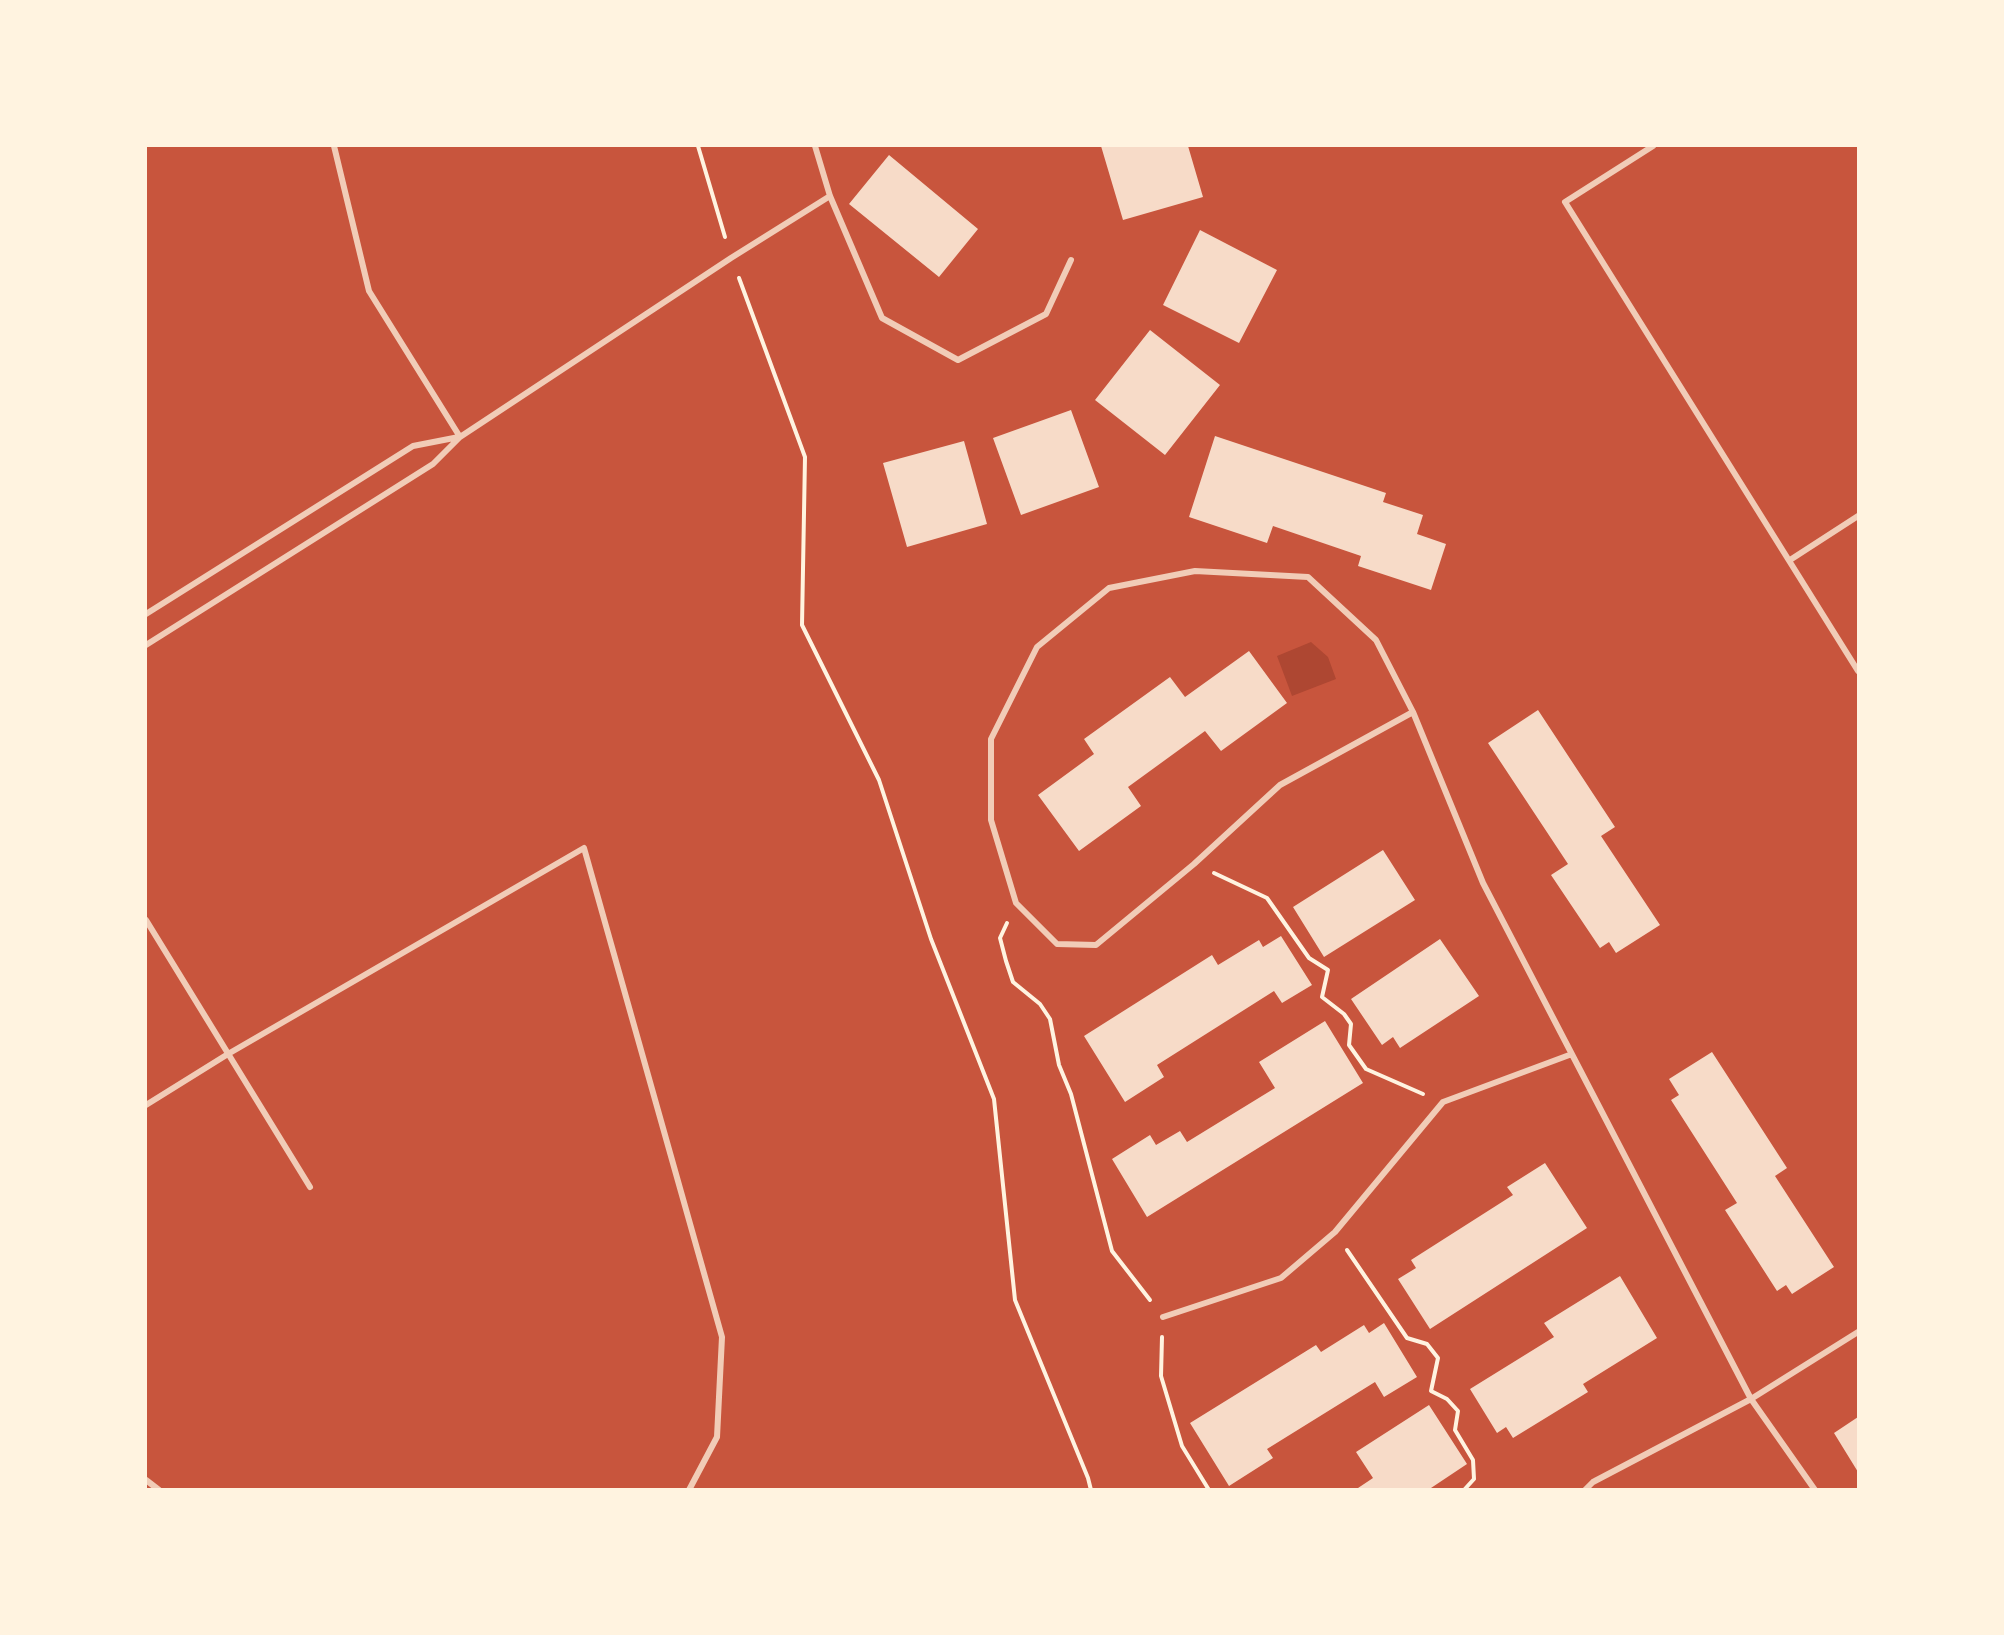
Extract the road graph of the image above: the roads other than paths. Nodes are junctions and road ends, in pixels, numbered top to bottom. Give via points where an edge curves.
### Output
1 (334, 146) edge
2 (815, 146) edge
3 (1653, 146) edge
4 (830, 196) junction
5 (1071, 260) dead end
6 (460, 437) junction
7 (1858, 516) edge
8 (1790, 560) junction
9 (146, 614) edge
10 (146, 645) edge
11 (1858, 671) edge
12 (1413, 712) junction
13 (146, 920) edge
14 (228, 1054) junction
15 (1572, 1054) junction
16 (146, 1106) edge
17 (310, 1187) dead end
18 (1162, 1317) road end
19 (1858, 1332) edge
20 (1751, 1399) junction
21 (146, 1480) edge
22 (159, 1490) edge
23 (689, 1490) edge
24 (1585, 1490) edge
25 (1815, 1490) edge

1 - 6 street via 369,291
2 - 4 street
3 - 8 street via 1565,202
4 - 5 street via 882,318 958,360 1046,314
4 - 6 street
6 - 9 street via 413,446
6 - 10 street via 433,464
7 - 8 street
8 - 11 street
12 - 12 street via 1376,640 1308,577 1196,571 1109,588 1037,648 991,739 992,820 1016,903 1057,944 1096,945 1194,864 1280,785
12 - 15 street via 1483,883
13 - 14 street
14 - 16 street
14 - 17 street
14 - 23 street via 584,848 722,1337 717,1437
15 - 18 street via 1443,1102 1335,1232 1281,1278
15 - 20 street
19 - 20 street
20 - 24 street via 1593,1482
20 - 25 street
21 - 22 street

